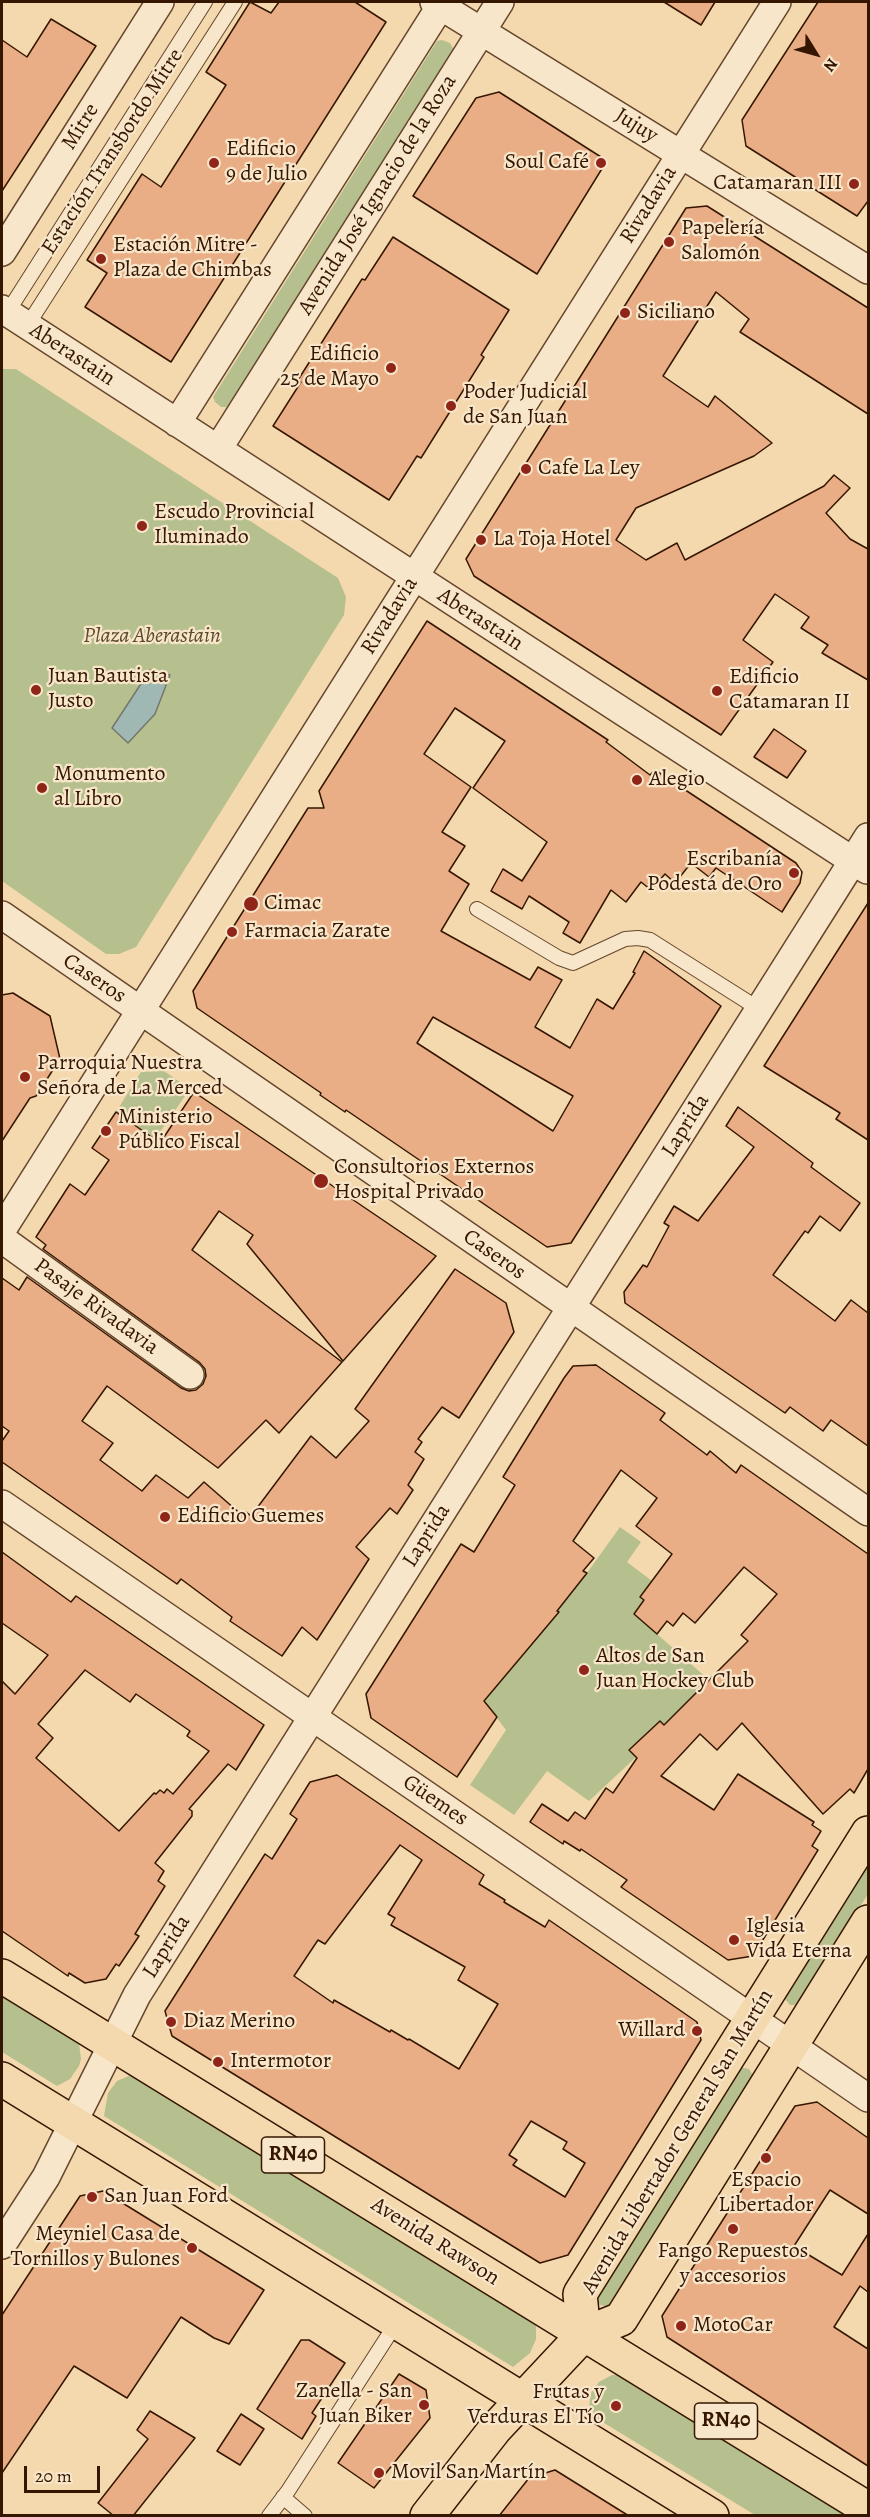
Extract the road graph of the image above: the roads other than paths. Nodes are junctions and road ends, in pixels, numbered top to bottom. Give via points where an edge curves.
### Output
1 (160, 2) edge
2 (205, 2) edge
3 (235, 2) edge
4 (500, 2) edge
5 (777, 2) edge
6 (439, 3) edge
7 (482, 31) junction
8 (682, 154) junction
9 (2, 252) edge
10 (868, 270) edge
11 (12, 316) edge
12 (177, 423) junction
13 (218, 449) junction
14 (415, 577) junction
15 (868, 837) edge
16 (861, 866) edge
17 (477, 909) dead end
18 (2, 915) edge
19 (759, 1009) junction
20 (141, 1011) junction
21 (2, 1230) edge
22 (2, 1239) edge
23 (571, 1308) junction
24 (190, 1376) dead end
25 (2, 1504) edge
26 (868, 1512) edge
27 (312, 1717) junction
28 (868, 1833) edge
29 (868, 1922) edge
30 (2, 1976) edge
31 (753, 2019) junction
32 (112, 2044) junction
33 (792, 2045) junction
34 (2, 2079) edge
35 (868, 2098) edge
36 (73, 2122) junction
37 (2, 2245) edge
38 (400, 2316) junction
39 (585, 2334) junction
40 (523, 2399) junction
41 (283, 2498) junction
42 (868, 2509) edge
43 (274, 2514) edge
44 (306, 2516) edge
45 (427, 2516) edge
46 (712, 2516) edge

1 - 9 street, Mitre
2 - 11 lane, Estación Transbordo Mitre
3 - 11 lane, Estación Transbordo Mitre
4 - 7 street, Avenida José Ignacio de la Roza
5 - 8 street, Rivadavia
6 - 7 street, Jujuy
6 - 12 street
7 - 8 street, Jujuy
7 - 13 street, Avenida José Ignacio de la Roza
8 - 10 street, Jujuy
8 - 14 street, Rivadavia
11 - 12 street, Aberastain
12 - 13 street, Aberastain
13 - 14 street, Aberastain
14 - 16 street, Aberastain
14 - 20 street, Rivadavia
15 - 16 street, Laprida
16 - 19 street, Laprida
17 - 19 lane via 573,963 625,939 650,940
18 - 20 street, Caseros
19 - 23 street, Laprida
20 - 21 street, Rivadavia
20 - 23 street, Caseros
22 - 24 street, Pasaje Rivadavia
23 - 26 street, Caseros
23 - 27 street, Laprida
25 - 27 street, Güemes
27 - 31 street, Güemes
27 - 32 street, Laprida via 136,1995
28 - 31 main road, Avenida Libertador General San Martín
29 - 33 main road, Avenida Libertador General San Martín
30 - 32 main road, Avenida Rawson / RN40
31 - 33 street, Güemes
31 - 39 main road, Avenida Libertador General San Martín via 580,2294
32 - 36 street, Laprida
32 - 39 main road, Avenida Rawson / RN40
33 - 35 street, Güemes
33 - 39 main road, Avenida Libertador General San Martín via 621,2319
34 - 36 main road
36 - 37 street, Laprida via 46,2177
36 - 38 main road
38 - 40 main road
38 - 41 lane
39 - 40 main road, Avenida Libertador General San Martín
39 - 42 main road, Avenida Rawson / RN40
40 - 45 main road, Avenida Libertador General San Martín
40 - 46 main road
41 - 43 lane
41 - 44 lane

